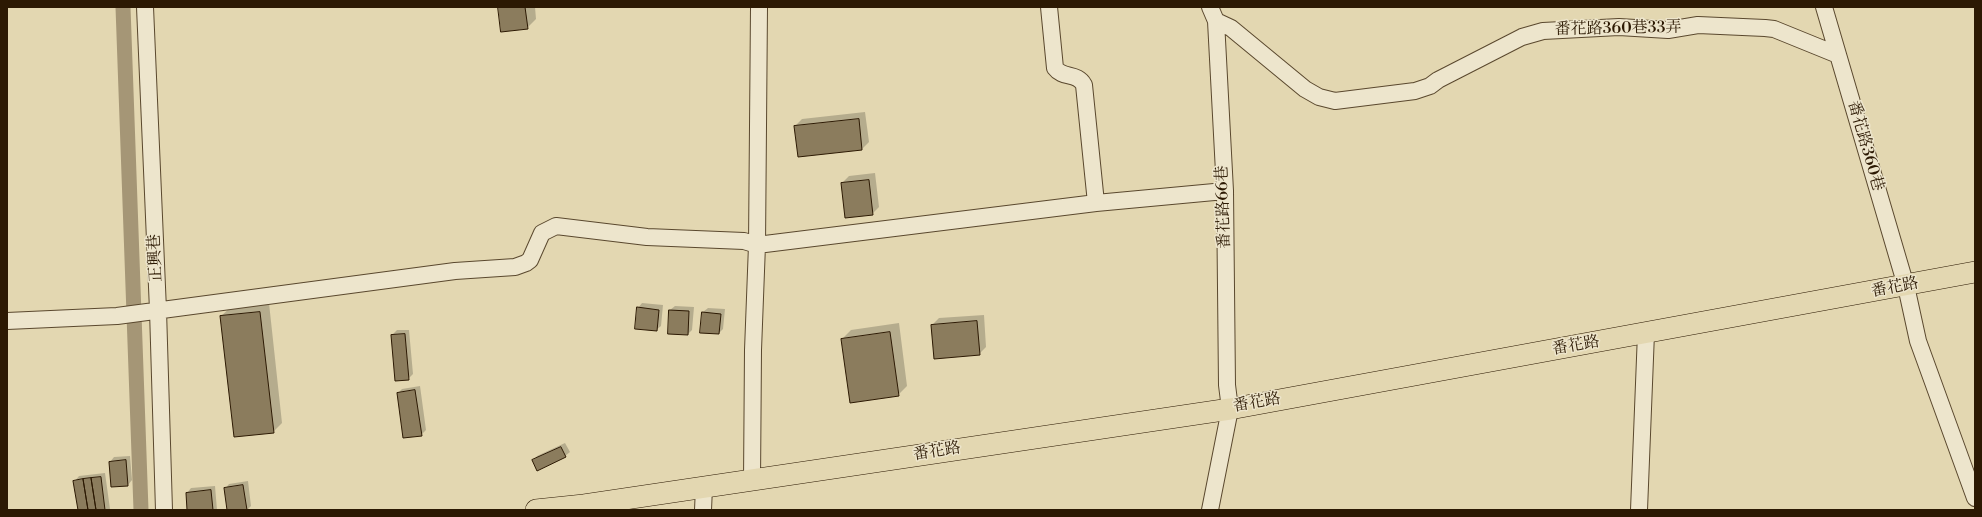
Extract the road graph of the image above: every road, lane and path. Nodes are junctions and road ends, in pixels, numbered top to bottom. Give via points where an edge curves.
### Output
1 (144, 7) edge
2 (759, 7) edge
3 (1049, 7) edge
4 (1824, 7) edge
5 (1213, 14) edge
6 (1838, 55) junction
7 (1225, 191) junction
8 (1096, 203) junction
9 (757, 245) junction
10 (1975, 272) edge
11 (1906, 286) junction
12 (158, 310) junction
13 (7, 321) edge
14 (1646, 333) junction
15 (1230, 408) junction
16 (752, 480) junction
17 (704, 487) junction
18 (1975, 498) edge
19 (164, 510) edge
20 (536, 510) edge
21 (703, 510) edge
22 (1210, 510) edge
23 (1639, 510) edge

1 - 12 street, 正興巷
2 - 9 street
3 - 8 street via 1055,68 1061,74 1076,76 1084,84
4 - 6 street, 番花路360巷
5 - 6 street, 番花路360巷33弄 via 1305,89 1319,97 1335,101 1415,91 1430,86 1522,37 1543,30 1619,26 1668,30 1698,25 1765,28 1774,29
5 - 7 street, 番花路66巷
6 - 11 street, 番花路360巷
7 - 8 street
7 - 15 street, 番花路66巷
8 - 9 street
9 - 12 street via 744,241 647,237 556,226 542,233 530,260 515,267 455,271
9 - 16 street
10 - 11 main road, 番花路
11 - 14 main road, 番花路
11 - 18 street, 番花路360巷 via 1918,341
12 - 13 street via 117,316
12 - 19 street, 正興巷
14 - 15 main road, 番花路
14 - 23 street
15 - 16 main road, 番花路
15 - 22 street, 番花路66巷
16 - 17 main road, 番花路
17 - 20 main road, 番花路
17 - 21 street

